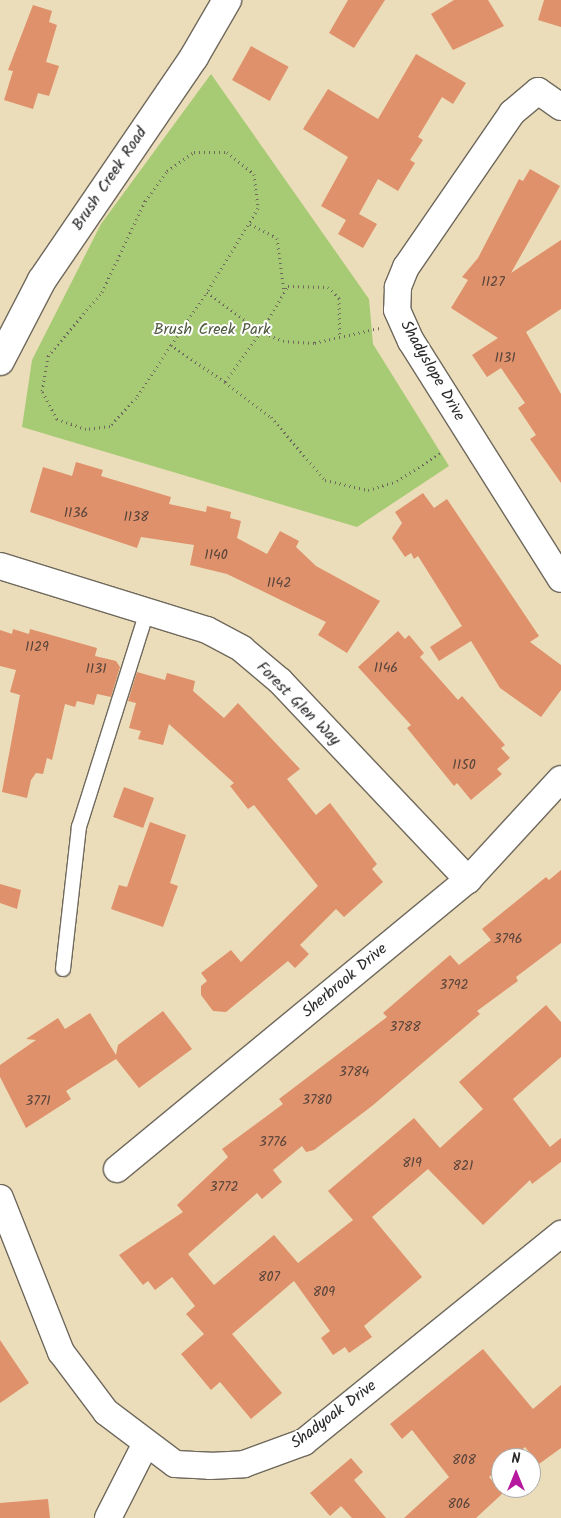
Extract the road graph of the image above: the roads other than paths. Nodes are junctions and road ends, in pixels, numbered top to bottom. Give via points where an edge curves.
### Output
1 (227, 0) edge
2 (561, 107) edge
3 (0, 361) edge
4 (0, 566) edge
5 (561, 579) edge
6 (147, 611) junction
7 (561, 779) edge
8 (468, 880) junction
9 (63, 969) dead end
10 (117, 1170) dead end
11 (0, 1198) edge
12 (561, 1234) edge
13 (146, 1442) junction
14 (108, 1518) edge

1 - 3 street, Brush Creek Road via 194,57 42,280
2 - 5 street, Shadyslope Drive via 538,91 512,113 406,268 398,287 397,310
4 - 6 street, Forest Glen Way
6 - 8 street, Forest Glen Way via 207,630 242,649 280,681
6 - 9 lane via 79,827
7 - 8 street, Sherbrook Drive
8 - 10 street, Sherbrook Drive
11 - 13 street, Shadyoak Drive via 61,1352 106,1412
12 - 13 street, Shadyoak Drive via 295,1446 244,1464 210,1466 175,1464
13 - 14 street

